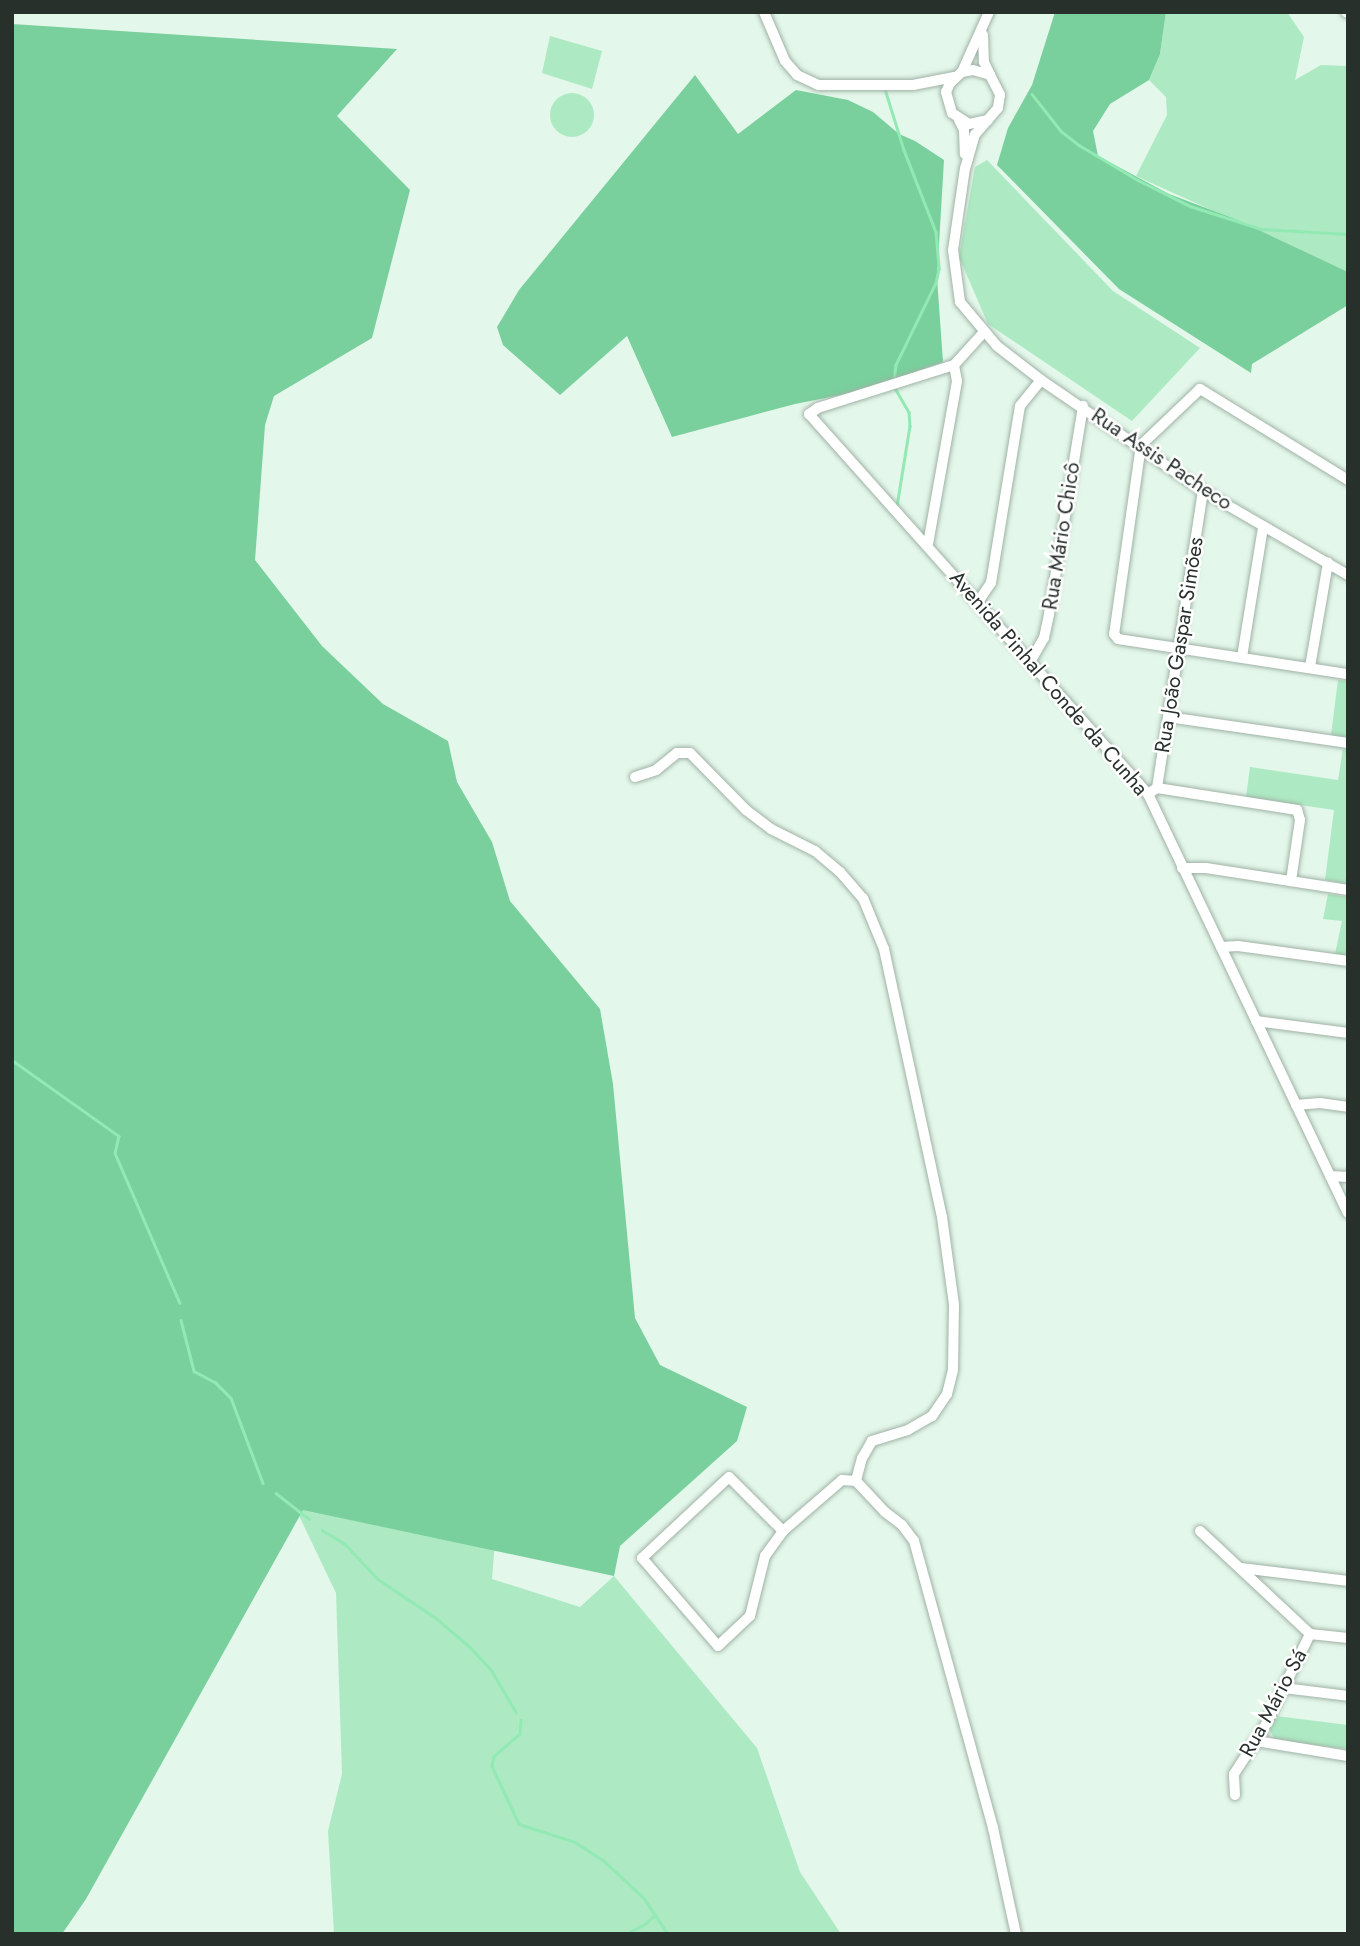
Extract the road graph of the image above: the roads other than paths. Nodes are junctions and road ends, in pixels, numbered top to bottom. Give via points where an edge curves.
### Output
1 (764, 12) edge
2 (989, 12) edge
3 (983, 29) junction
4 (958, 75) junction
5 (989, 75) junction
6 (913, 85) junction
7 (947, 98) junction
8 (959, 120) junction
9 (988, 120) junction
10 (965, 168) junction
11 (984, 332) junction
12 (954, 365) junction
13 (1041, 380) junction
14 (1083, 406) junction
15 (1140, 445) junction
16 (1348, 480) edge
17 (1203, 491) junction
18 (1262, 527) junction
19 (928, 544) junction
20 (1328, 564) junction
21 (1348, 575) edge
22 (978, 602) junction
23 (1178, 650) junction
24 (1242, 657) junction
25 (1030, 662) junction
26 (1310, 667) junction
27 (1348, 674) edge
28 (1168, 717) junction
29 (1348, 743) edge
30 (635, 777) dead end
31 (1152, 791) junction
32 (1182, 868) junction
33 (1291, 881) junction
34 (1348, 890) edge
35 (1220, 947) junction
36 (1348, 961) edge
37 (1256, 1021) junction
38 (1348, 1033) edge
39 (1296, 1105) junction
40 (1348, 1107) edge
41 (1330, 1175) junction
42 (1348, 1177) edge
43 (1348, 1213) edge
44 (856, 1481) junction
45 (783, 1531) junction
46 (1200, 1531) dead end
47 (1241, 1568) junction
48 (1348, 1581) edge
49 (1310, 1634) junction
50 (1348, 1638) edge
51 (1284, 1688) junction
52 (1348, 1696) edge
53 (1256, 1741) junction
54 (1348, 1756) edge
55 (1235, 1795) dead end
56 (1016, 1934) edge

1 - 6 street via 785,61 797,75 818,85
2 - 3 street
3 - 4 street
3 - 5 street via 982,50
4 - 5 street via 973,70
4 - 6 street
4 - 7 street
5 - 9 street via 1000,95 998,108
6 - 7 street via 935,89
7 - 8 street
8 - 9 street via 969,124
8 - 10 street via 964,131
9 - 10 street via 975,134
10 - 11 street, Rua Assis Pacheco via 953,250 960,302
11 - 12 street
11 - 13 street, Rua Assis Pacheco
12 - 19 street via 957,381
12 - 19 street, Avenida Pinhal Conde da Cunha via 809,414
13 - 14 street, Rua Assis Pacheco
13 - 22 street via 1020,406 991,583
14 - 15 street, Rua Assis Pacheco
14 - 25 street, Rua Mário Chicô via 1049,614 1044,638
15 - 16 street via 1200,389
15 - 17 street, Rua Assis Pacheco
15 - 23 street via 1114,634 1118,639
17 - 18 street, Rua Assis Pacheco
17 - 23 street, Rua João Gaspar Simões
18 - 20 street, Rua Assis Pacheco
18 - 24 street
19 - 22 street, Avenida Pinhal Conde da Cunha
20 - 21 street, Rua Assis Pacheco
20 - 26 street
22 - 25 street, Avenida Pinhal Conde da Cunha
23 - 24 street
23 - 28 street, Rua João Gaspar Simões
24 - 26 street
25 - 31 street, Avenida Pinhal Conde da Cunha
26 - 27 street
28 - 29 street
28 - 31 street, Rua João Gaspar Simões
30 - 44 street via 656,770 677,752 690,753 746,810 771,829 815,851 839,872 863,898 884,949 942,1217 954,1305 953,1370 947,1394 932,1416 908,1430 872,1441
31 - 32 street, Avenida Pinhal Conde da Cunha
31 - 33 street via 1297,810 1300,820
32 - 33 street
32 - 35 street, Avenida Pinhal Conde da Cunha
33 - 34 street
35 - 36 street
35 - 37 street, Avenida Pinhal Conde da Cunha
37 - 38 street
37 - 39 street, Avenida Pinhal Conde da Cunha
39 - 40 street
39 - 41 street, Avenida Pinhal Conde da Cunha
41 - 42 street
41 - 43 street, Avenida Pinhal Conde da Cunha
44 - 45 street via 842,1479
44 - 56 street via 914,1541 993,1828
45 - 45 street via 729,1477 642,1558 718,1646 750,1616 765,1556
46 - 47 street, Rua Mário Sá
47 - 48 street
47 - 49 street, Rua Mário Sá
49 - 50 street
49 - 51 street, Rua Mário Sá
51 - 52 street
51 - 53 street, Rua Mário Sá
53 - 54 street
53 - 55 street, Rua Mário Sá via 1234,1774

